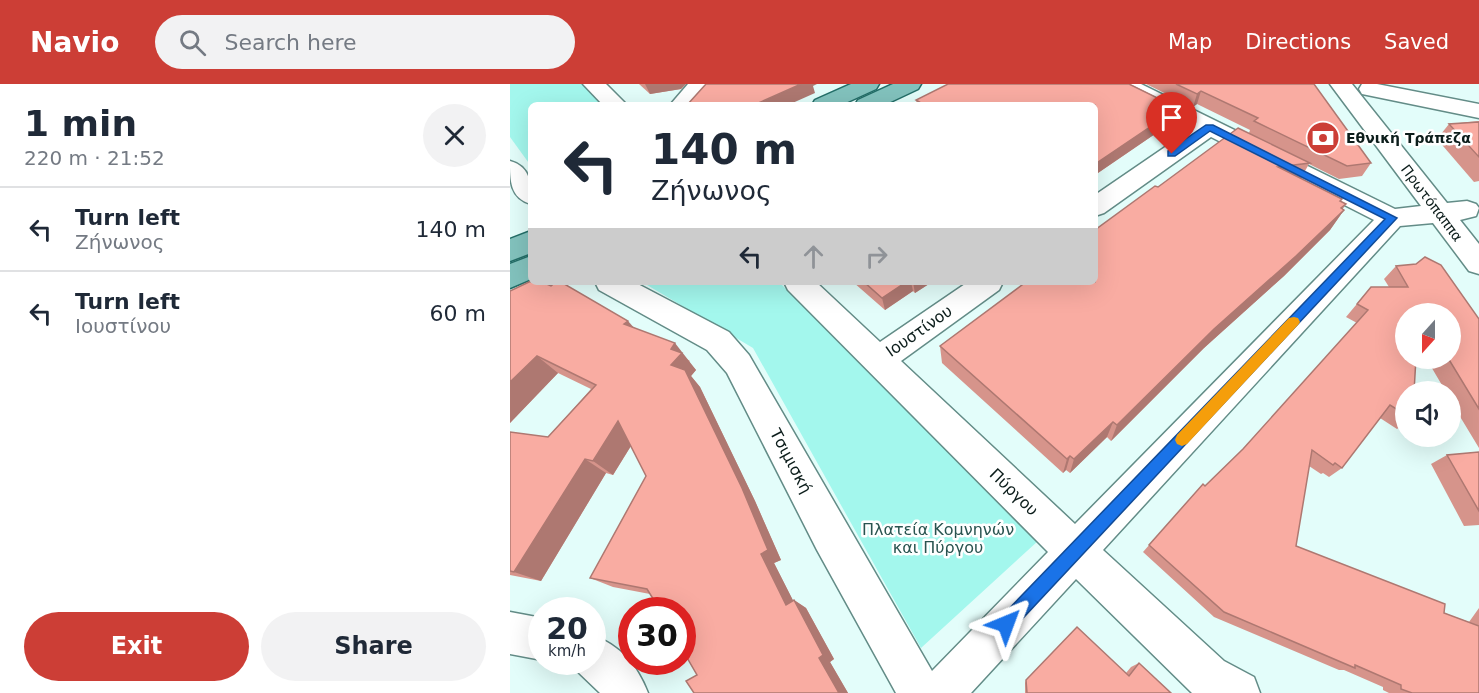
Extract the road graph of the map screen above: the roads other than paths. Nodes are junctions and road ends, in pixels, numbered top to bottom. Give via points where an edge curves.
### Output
1 (594, 84) edge
2 (700, 84) edge
3 (868, 84) edge
4 (910, 84) edge
5 (1124, 84) edge
6 (1341, 84) edge
7 (1368, 86) edge
8 (613, 102) edge
9 (684, 102) edge
10 (829, 102) edge
11 (872, 102) edge
12 (1479, 111) edge
13 (1210, 127) junction
14 (510, 169) edge
15 (528, 192) edge
16 (1098, 205) edge
17 (1462, 216) edge
18 (1392, 218) junction
19 (528, 242) edge
20 (510, 251) edge
21 (1479, 264) edge
22 (528, 268) edge
23 (510, 277) edge
24 (615, 285) edge
25 (801, 285) edge
26 (985, 285) edge
27 (878, 360) junction
28 (1076, 552) junction
29 (510, 633) edge
30 (528, 636) edge
31 (606, 667) edge
32 (626, 693) edge
33 (920, 693) edge
34 (941, 693) edge
35 (1238, 693) edge

1 - 8 street
2 - 9 street
3 - 10 main road
4 - 11 main road
5 - 13 street
6 - 17 street, Πρωτόπαππα
7 - 12 street
7 - 17 street, Πρωτόπαππα via 1431,165
13 - 16 street
13 - 18 street
14 - 15 street
17 - 18 street
17 - 21 street, Πρωτόπαππα
18 - 28 street
19 - 20 main road
22 - 23 main road
24 - 33 street, Τσιμισκή via 718,341 738,364
25 - 27 street, Πύργου
26 - 27 street, Ιουστίνου
27 - 28 street, Πύργου
28 - 34 street
28 - 35 street, Πύργου via 1208,677
29 - 30 street
31 - 32 street

